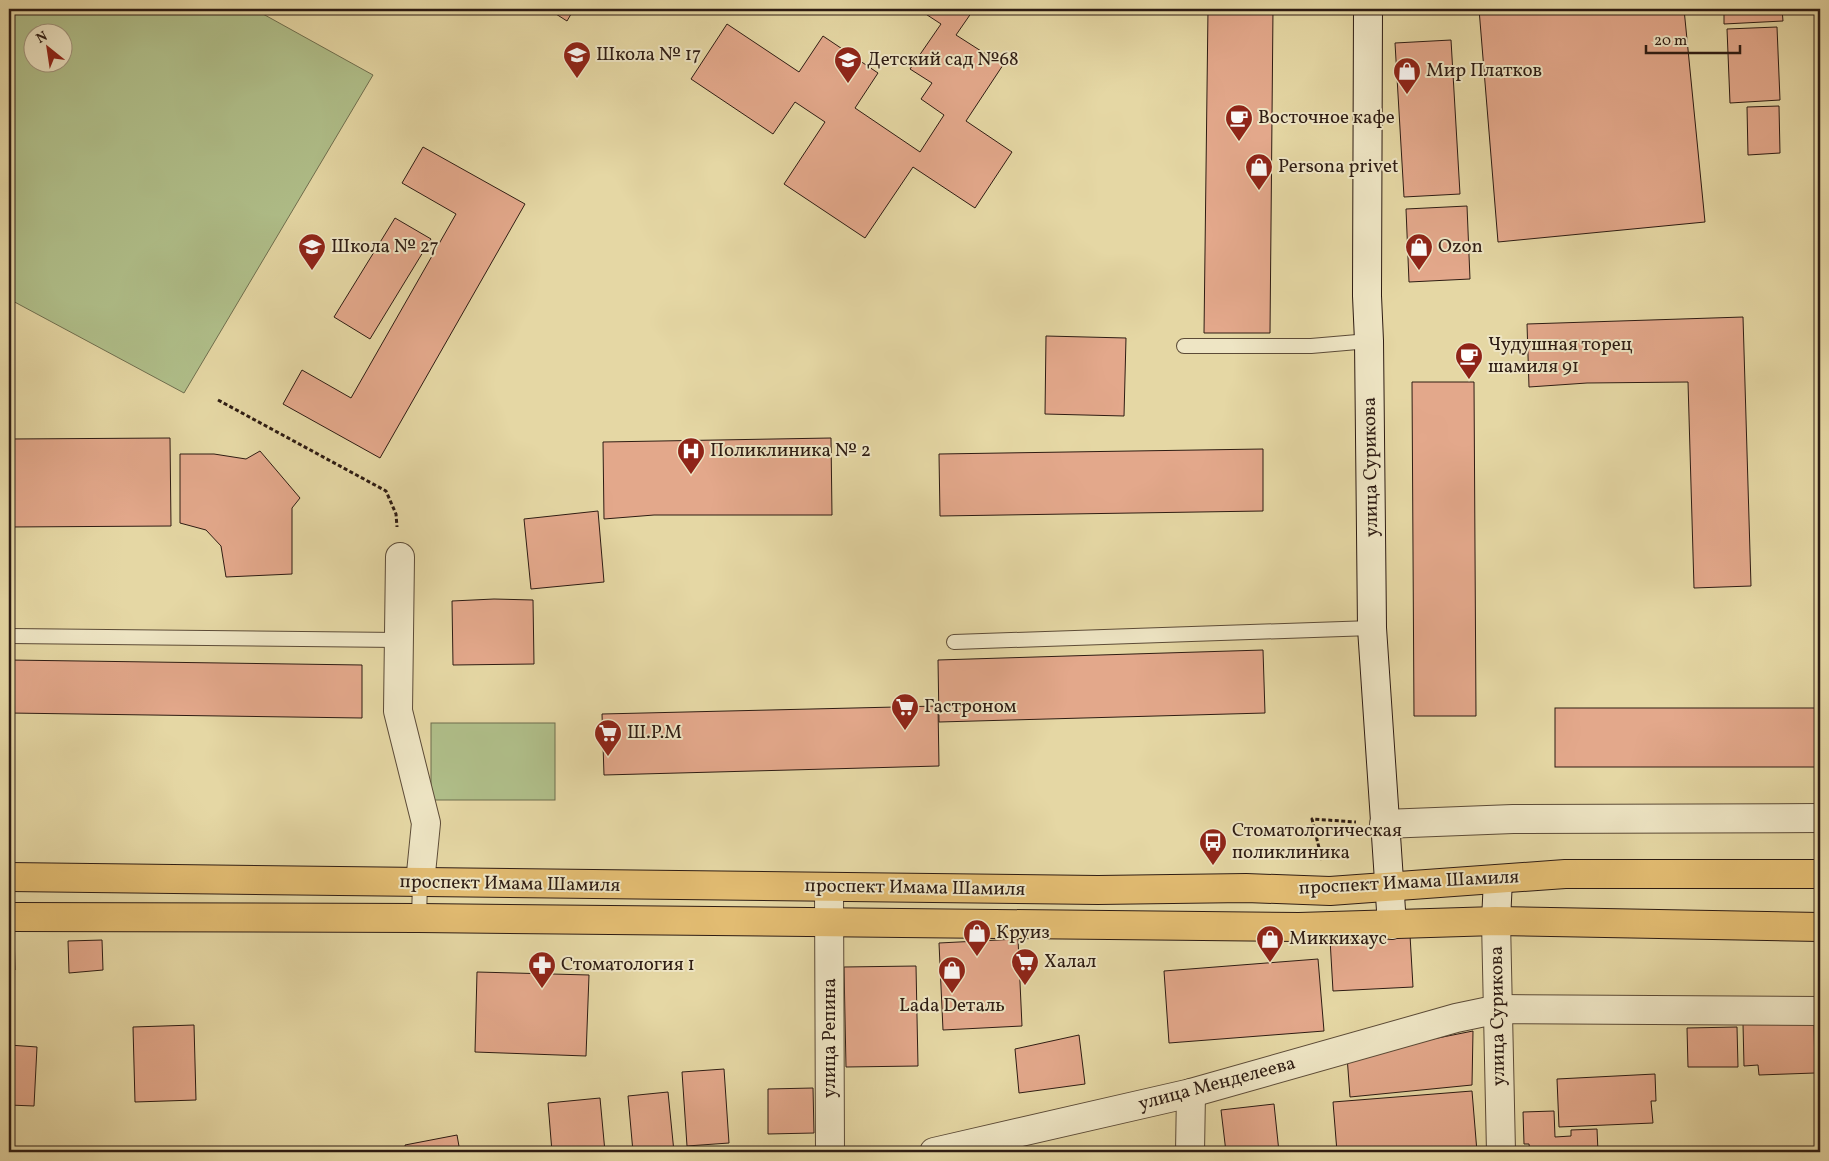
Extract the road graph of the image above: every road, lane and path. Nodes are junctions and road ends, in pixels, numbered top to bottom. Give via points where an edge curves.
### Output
1 (1368, 9) edge
2 (1369, 341) junction
3 (1184, 346) dead end
4 (218, 400) dead end
5 (400, 557) joint
6 (1372, 628) junction
7 (9, 636) edge
8 (398, 640) junction
9 (954, 642) dead end
10 (1820, 818) edge
11 (1384, 824) junction
12 (1324, 866) dead end
13 (1820, 874) edge
14 (9, 877) edge
15 (1498, 879) junction
16 (420, 883) junction
17 (1389, 885) junction
18 (829, 887) junction
19 (9, 917) edge
20 (419, 918) junction
21 (1496, 921) junction
22 (831, 923) junction
23 (1392, 925) junction
24 (1820, 927) edge
25 (1499, 1009) junction
26 (1820, 1011) edge
27 (1191, 1093) junction
28 (830, 1152) edge
29 (934, 1152) edge
30 (1190, 1152) edge
31 (1500, 1152) edge

1 - 2 street, улица Сурикова
2 - 3 lane via 1311,346
2 - 6 street, улица Сурикова
4 - 5 path via 386,491 396,514
5 - 8 street
6 - 9 lane
6 - 11 street, улица Сурикова
7 - 8 lane
8 - 16 street via 398,711 426,823
10 - 11 street via 1513,819
11 - 12 path via 1312,819
11 - 17 street, улица Сурикова
13 - 15 main road, проспект Имама Шамиля via 1565,874
14 - 16 main road, проспект Имама Шамиля
15 - 17 main road, проспект Имама Шамиля
15 - 21 street, улица Сурикова
16 - 18 main road, проспект Имама Шамиля
16 - 20 lane
17 - 18 main road, проспект Имама Шамиля via 1330,891
17 - 23 street, улица Сурикова
18 - 22 street, улица Репина
19 - 20 main road, проспект Имама Шамиля
20 - 22 main road, проспект Имама Шамиля
21 - 23 main road, проспект Имама Шамиля
21 - 24 main road, проспект Имама Шамиля
21 - 25 street, улица Сурикова
22 - 23 main road, проспект Имама Шамиля
22 - 28 street, улица Репина
25 - 26 street, улица Менделеева
25 - 27 street, улица Менделеева via 1456,1018
25 - 31 street, улица Сурикова
27 - 29 street, улица Менделеева
27 - 30 street

